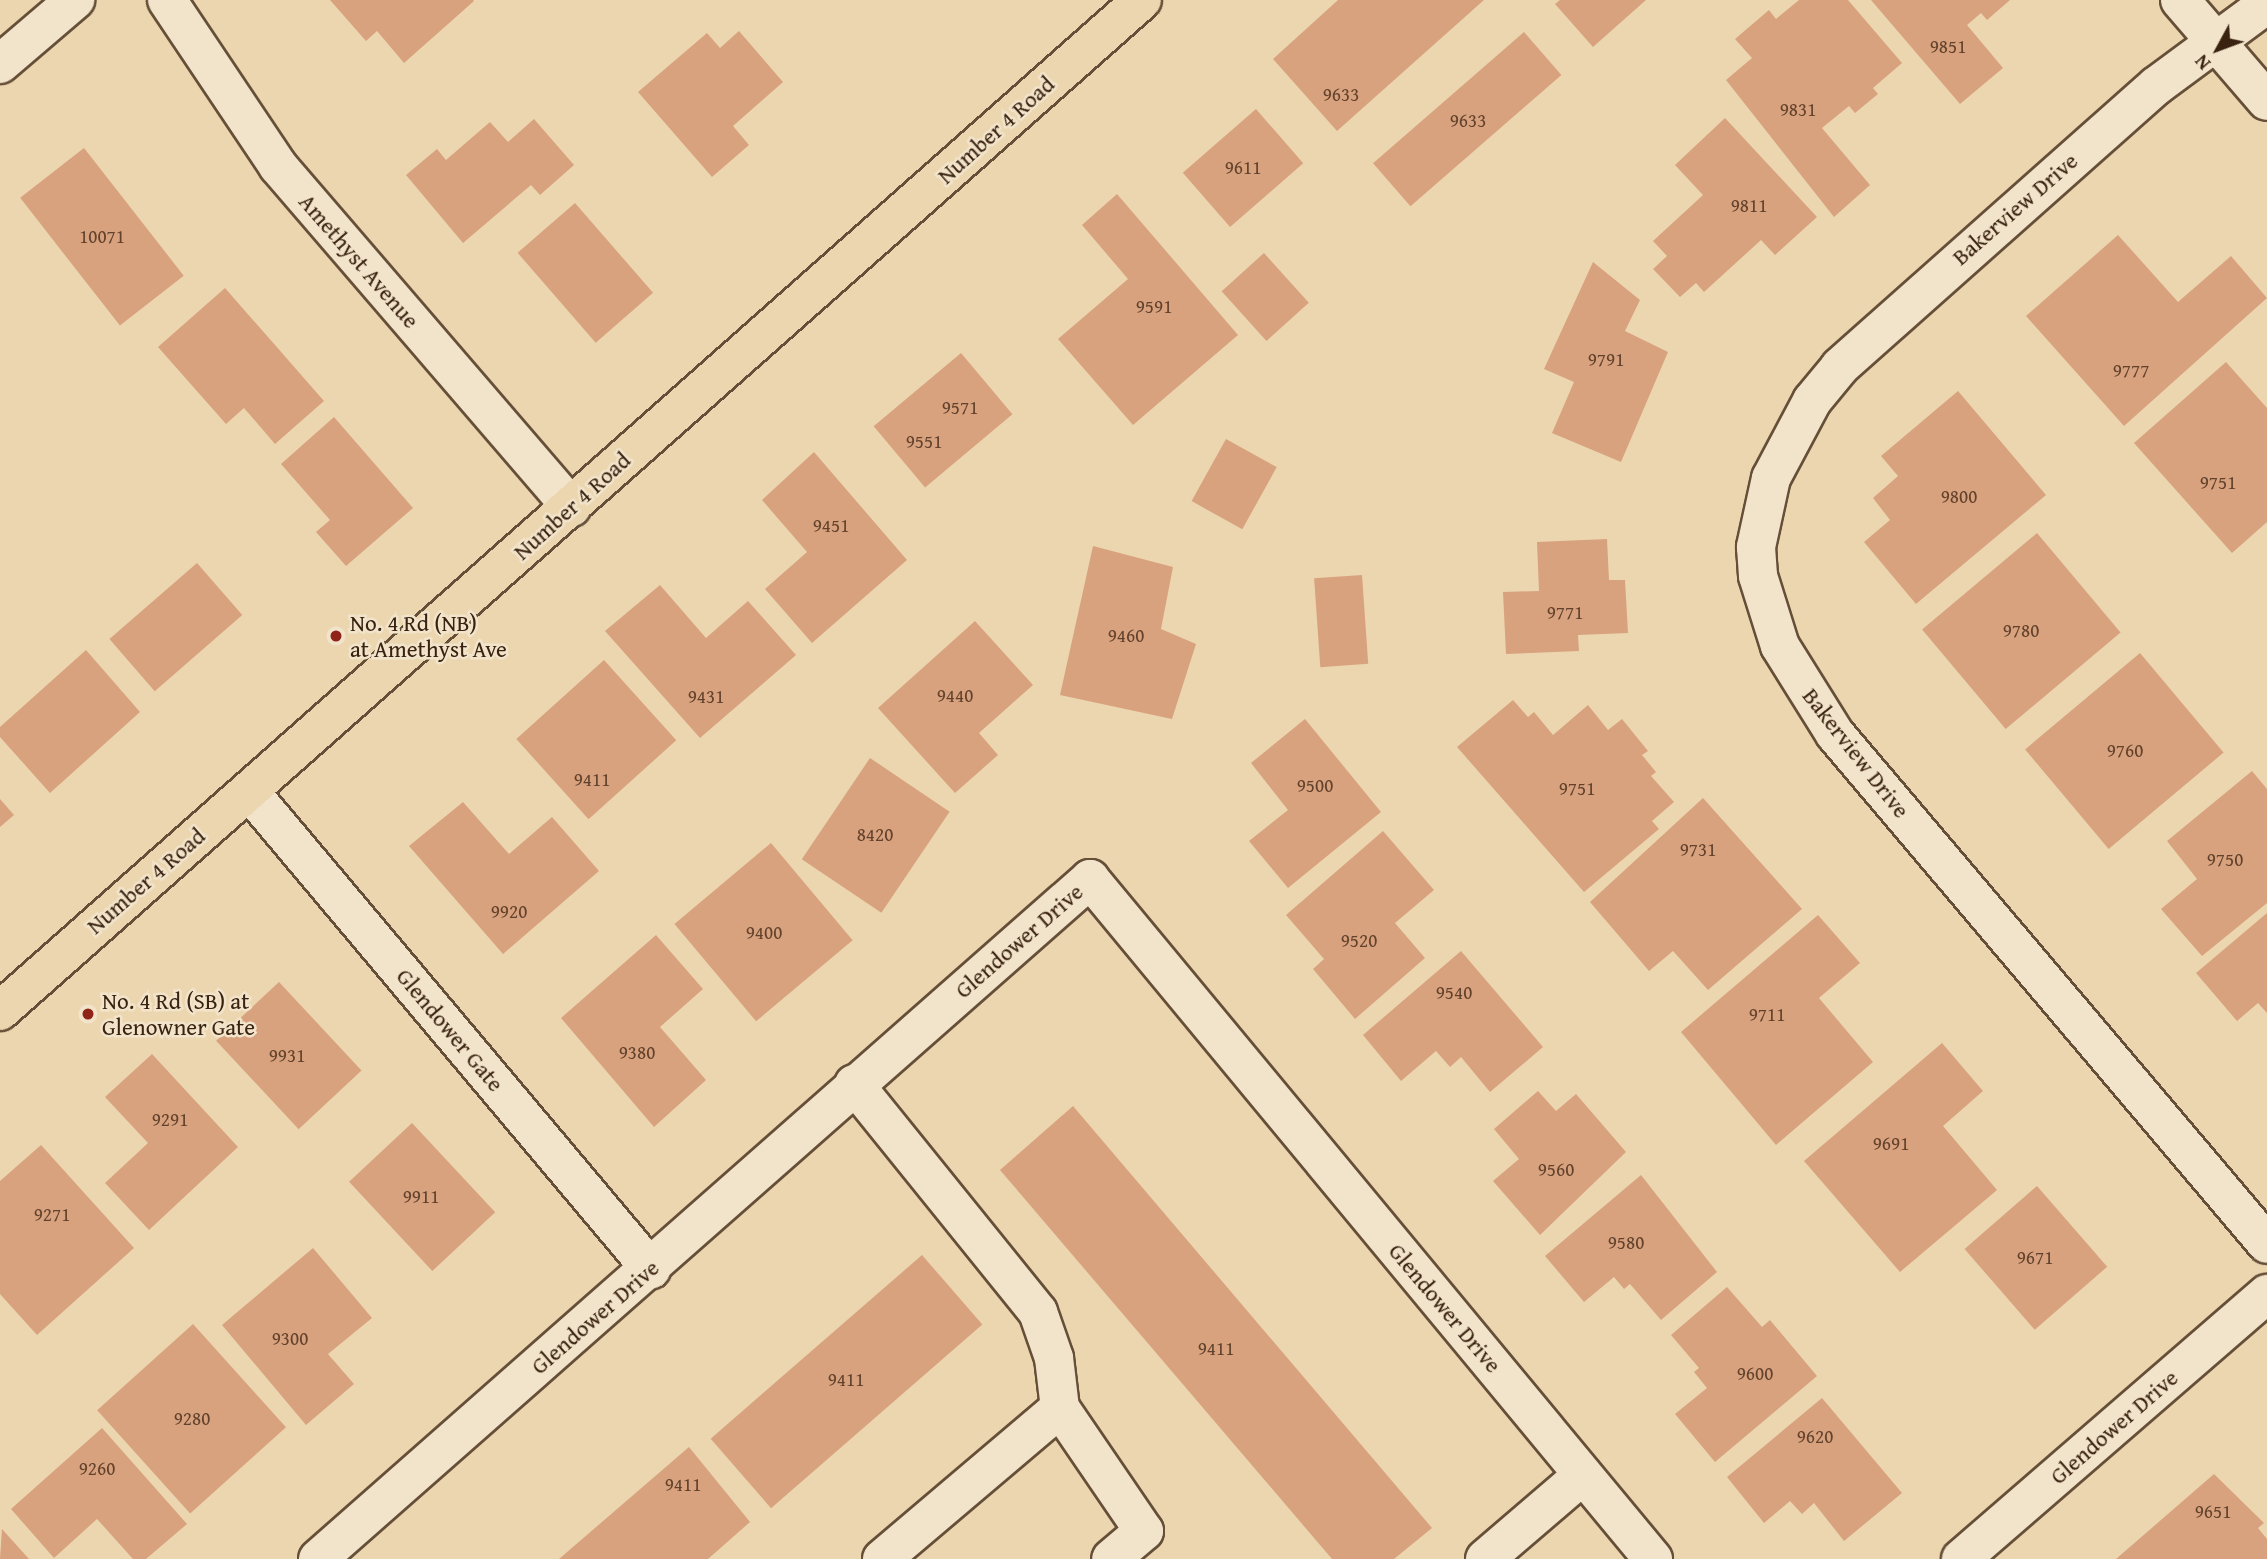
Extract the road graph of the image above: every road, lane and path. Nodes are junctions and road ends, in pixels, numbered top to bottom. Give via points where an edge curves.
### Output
1 (75, 0) edge
2 (167, 0) edge
3 (1142, 0) edge
4 (2180, 0) edge
5 (2267, 4) edge
6 (2217, 42) junction
7 (0, 64) edge
8 (2267, 102) edge
9 (571, 507) junction
10 (248, 792) junction
11 (0, 1011) edge
12 (854, 1084) junction
13 (2267, 1244) edge
14 (651, 1269) junction
15 (2267, 1294) edge
16 (1060, 1408) junction
17 (1583, 1475) junction
18 (318, 1559) edge
19 (882, 1559) edge
20 (1111, 1559) edge
21 (1485, 1559) edge
22 (1653, 1559) edge
23 (1961, 1559) edge

1 - 7 street
2 - 9 street, Amethyst Avenue via 278,166
3 - 9 main road, Number 4 Road
4 - 6 street
5 - 6 street, Bakerview Drive
6 - 8 street
6 - 13 street, Bakerview Drive via 2156,86 1840,367 1812,401 1771,478 1756,547 1760,589 1780,646 1835,734
9 - 10 main road, Number 4 Road
10 - 11 main road, Number 4 Road
10 - 14 street, Glendower Gate
12 - 14 street, Glendower Drive
12 - 16 street via 1038,1312 1054,1358
12 - 17 street, Glendower Drive via 1090,879
14 - 18 street, Glendower Drive
15 - 23 street, Glendower Drive
16 - 19 street
16 - 20 street via 1144,1531
17 - 21 street
17 - 22 street, Glendower Drive

